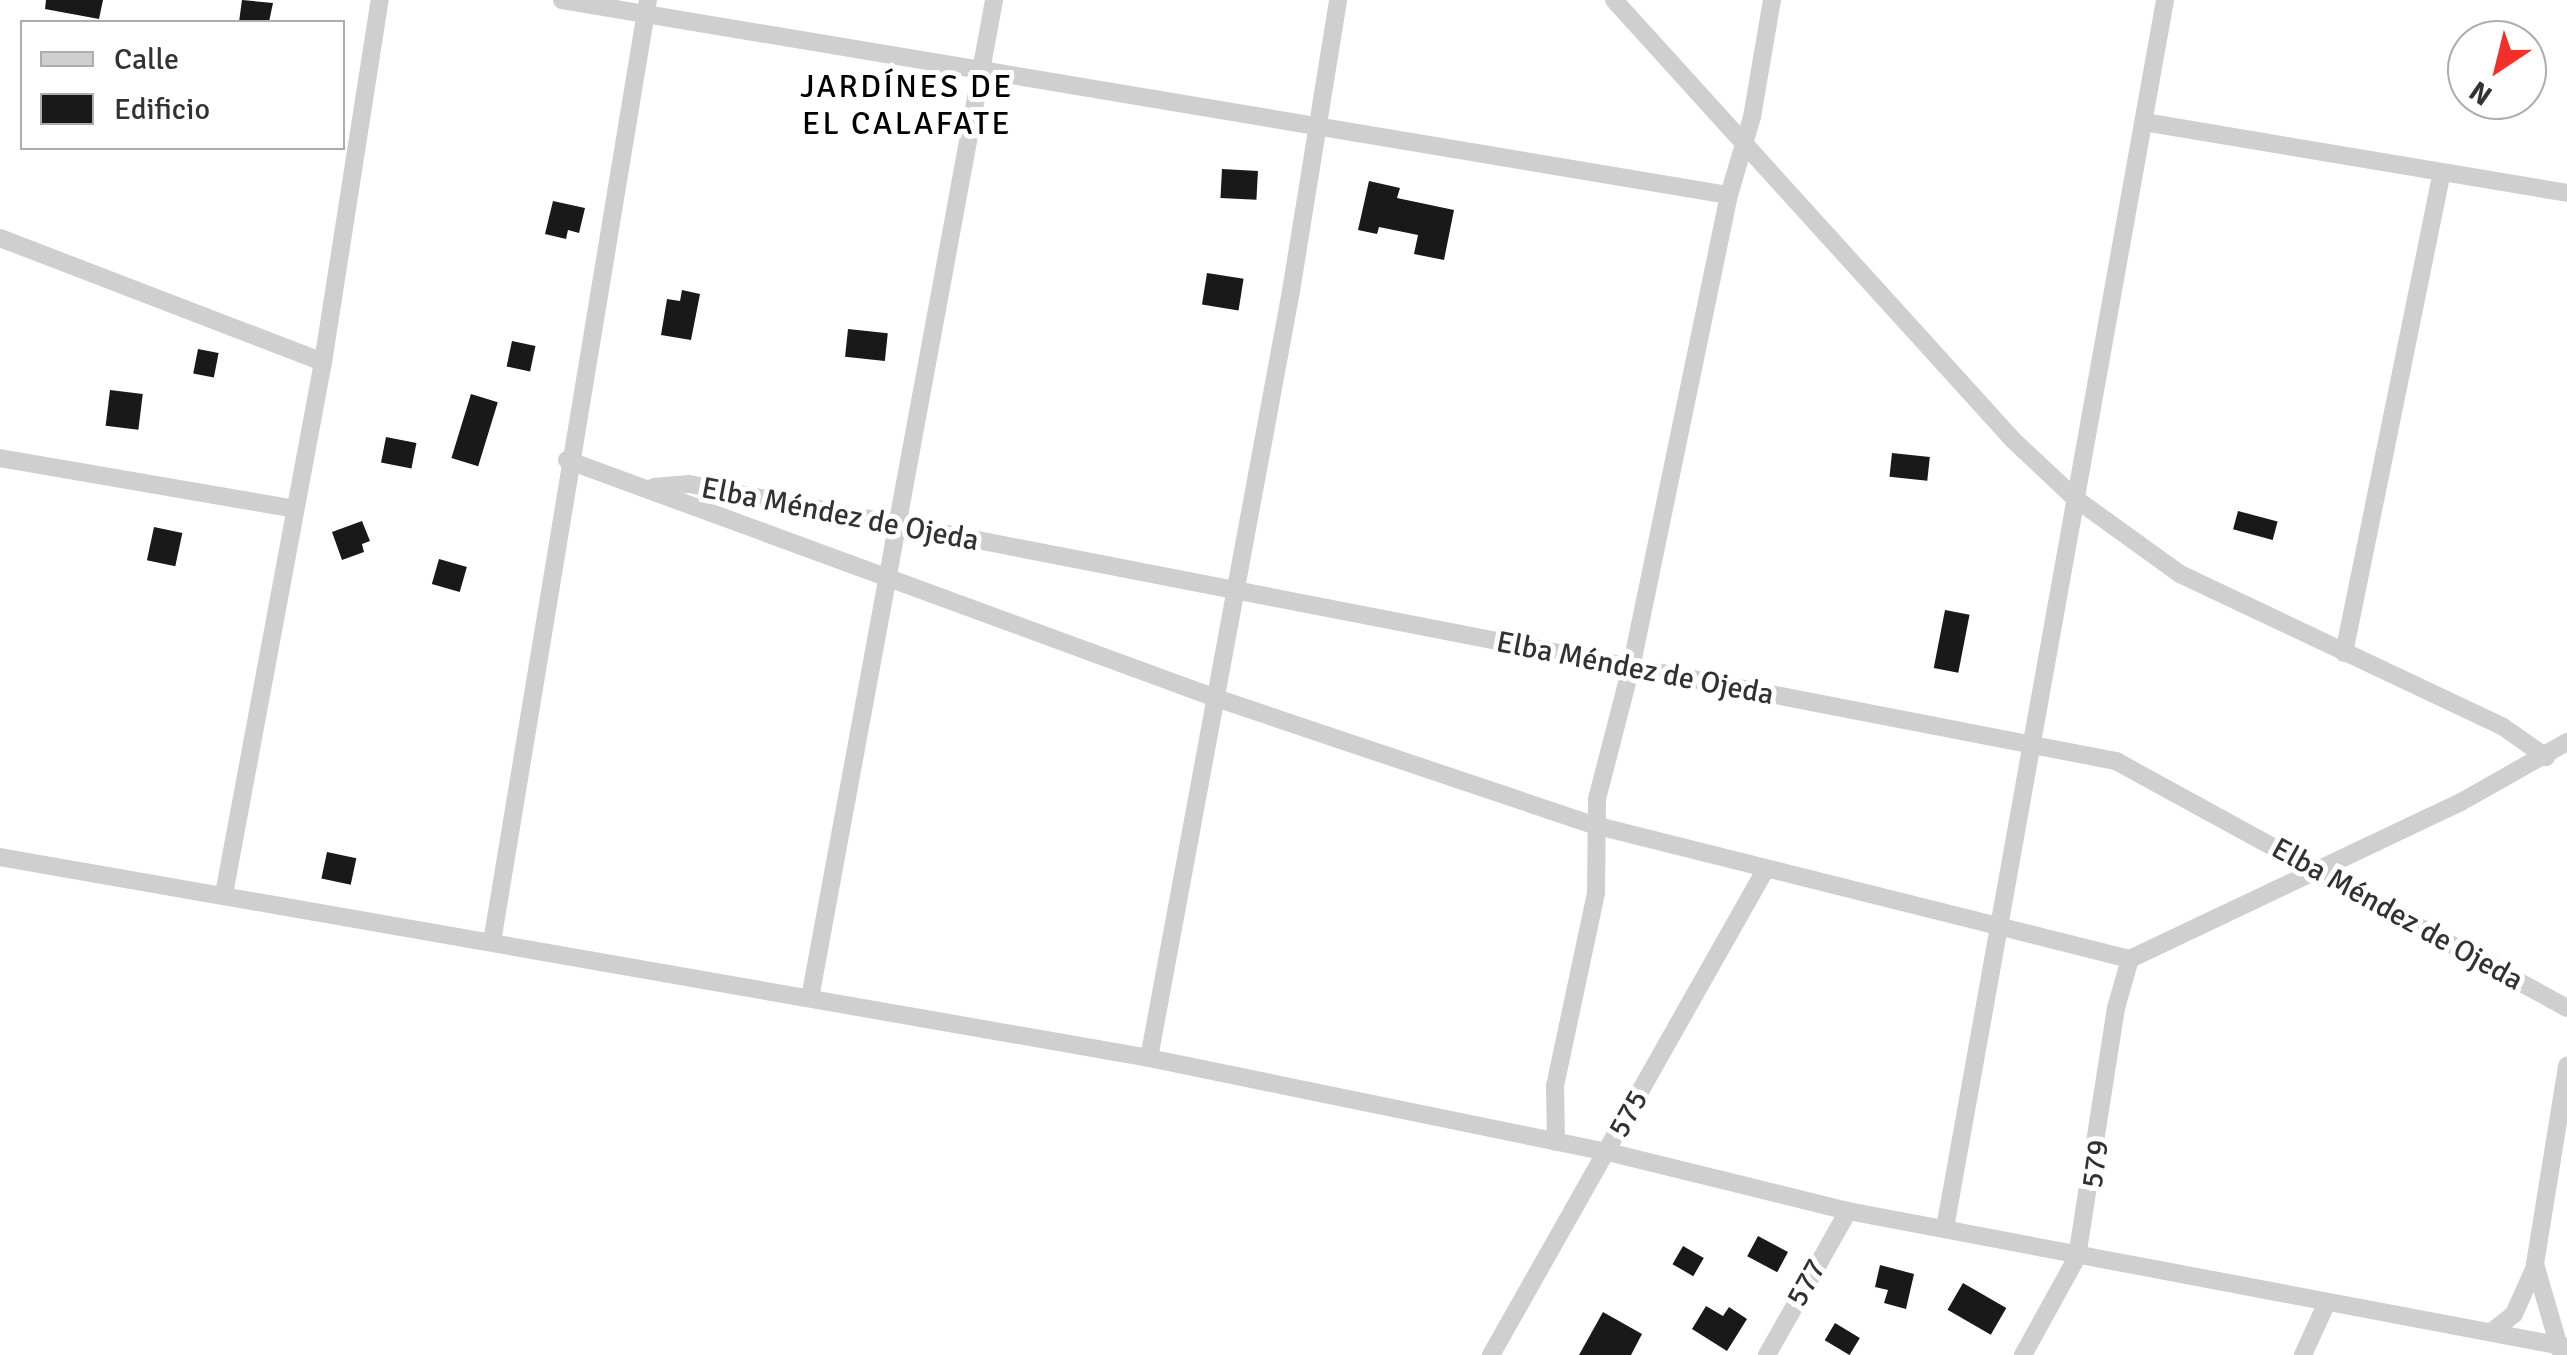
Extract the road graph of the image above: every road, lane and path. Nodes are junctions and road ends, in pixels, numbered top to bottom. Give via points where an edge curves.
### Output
1 (380, 0) edge
2 (562, 0) edge
3 (994, 0) edge
4 (1338, 0) edge
5 (1614, 0) edge
6 (1772, 0) edge
7 (2166, 0) edge
8 (647, 6) edge
9 (982, 70) junction
10 (2144, 122) junction
11 (1318, 126) junction
12 (1746, 145) junction
13 (2442, 172) junction
14 (2567, 193) edge
15 (1729, 195) junction
16 (0, 238) edge
17 (323, 362) junction
18 (0, 458) edge
19 (567, 460) junction
20 (649, 487) junction
21 (2076, 499) junction
22 (294, 509) junction
23 (898, 526) junction
24 (890, 576) junction
25 (1230, 593) junction
26 (2344, 653) junction
27 (1631, 668) junction
28 (1213, 697) junction
29 (2037, 742) junction
30 (2567, 742) edge
31 (2546, 757) junction
32 (1594, 825) junction
33 (0, 857) edge
34 (2314, 871) junction
35 (1764, 872) junction
36 (224, 894) junction
37 (2000, 931) junction
38 (492, 942) junction
39 (2130, 960) junction
40 (810, 998) junction
41 (2567, 1008) edge
42 (1148, 1058) junction
43 (2567, 1066) edge
44 (1556, 1142) junction
45 (1608, 1152) junction
46 (1848, 1211) junction
47 (1945, 1228) junction
48 (2078, 1257) junction
49 (2535, 1264) junction
50 (2327, 1302) junction
51 (2495, 1329) junction
52 (2562, 1348) edge
53 (1498, 1353) edge
54 (1766, 1355) edge
55 (2023, 1355) edge
56 (2303, 1355) edge

1 - 17 street
2 - 8 street
3 - 9 street
4 - 11 street
5 - 12 street
6 - 12 street
7 - 10 street
8 - 9 street
8 - 19 street
9 - 11 street
9 - 23 street
10 - 13 street
10 - 21 street
11 - 15 street
11 - 25 street
12 - 15 street
12 - 21 street via 2014,441
13 - 14 street
13 - 26 street
15 - 27 street
16 - 17 street
17 - 22 street
18 - 22 street
19 - 20 street
19 - 38 street
20 - 23 street, Elba Méndez de Ojeda via 688,484
20 - 24 street
21 - 26 street via 2180,574
21 - 29 street
22 - 36 street
23 - 24 street
23 - 25 street, Elba Méndez de Ojeda
24 - 28 street
24 - 40 street
25 - 27 street, Elba Méndez de Ojeda
25 - 28 street
26 - 31 street via 2502,726
27 - 29 street, Elba Méndez de Ojeda
27 - 32 street
28 - 32 street
28 - 42 street
29 - 34 street, Elba Méndez de Ojeda via 2137,770
29 - 37 street
30 - 31 street
31 - 34 street
32 - 35 street
32 - 44 street via 1596,894 1555,1086
33 - 36 street
34 - 39 street
34 - 41 street, Elba Méndez de Ojeda
35 - 37 street
35 - 45 street, 575
36 - 38 street
37 - 39 street
37 - 47 street
38 - 40 street
39 - 48 street, 579 via 2116,1008
40 - 42 street
42 - 44 street
43 - 49 street
44 - 45 street
45 - 46 street
45 - 53 street, 575
46 - 47 street
46 - 54 street, 577
47 - 48 street
48 - 50 street
48 - 55 street, 579
49 - 51 street via 2514,1314
49 - 52 street
50 - 51 street
50 - 56 street
51 - 52 street

